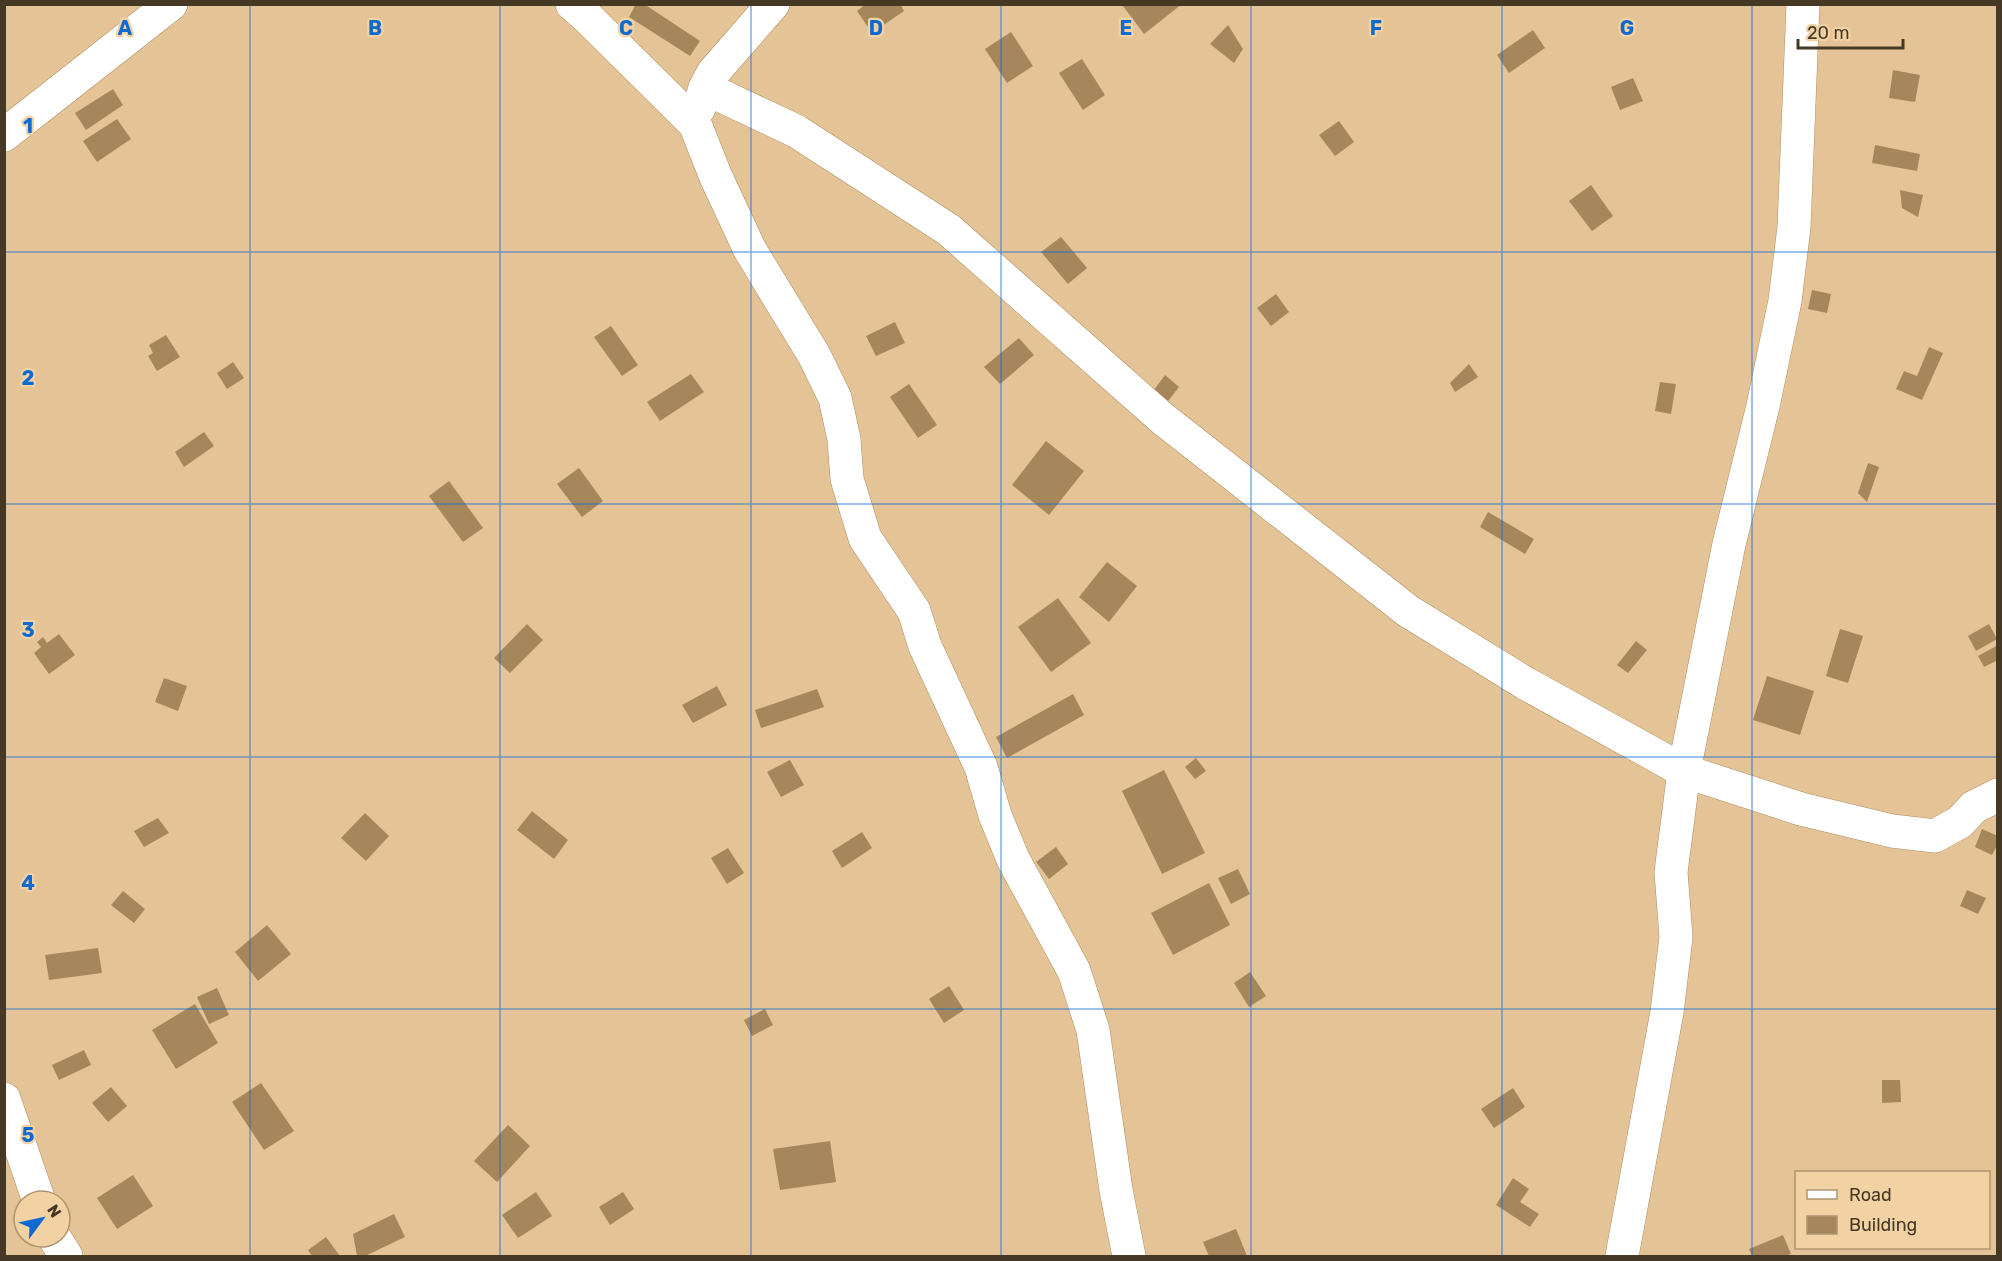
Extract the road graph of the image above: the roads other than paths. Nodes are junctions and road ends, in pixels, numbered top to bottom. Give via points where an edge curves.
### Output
1 (171, 4) edge
2 (572, 4) edge
3 (773, 4) edge
4 (1803, 4) edge
5 (705, 88) junction
6 (695, 124) junction
7 (4, 135) edge
8 (1684, 771) junction
9 (1998, 795) edge
10 (4, 1099) edge
11 (35, 1189) edge
12 (1129, 1257) edge
13 (1623, 1257) edge

1 - 7 street
2 - 6 street
3 - 5 street via 713,72
4 - 8 street via 1794,226 1785,302 1729,544
5 - 6 street
5 - 8 street via 796,131 949,230 1163,419 1408,611 1525,683
6 - 12 street via 750,250 814,355 835,398 847,479 864,538 914,611 925,646 981,767 1013,859 1074,971 1093,1030
8 - 9 street via 1801,809 1892,831 1935,836 1960,822 1974,807
8 - 13 street via 1671,872 1676,937 1667,1012
10 - 11 street

